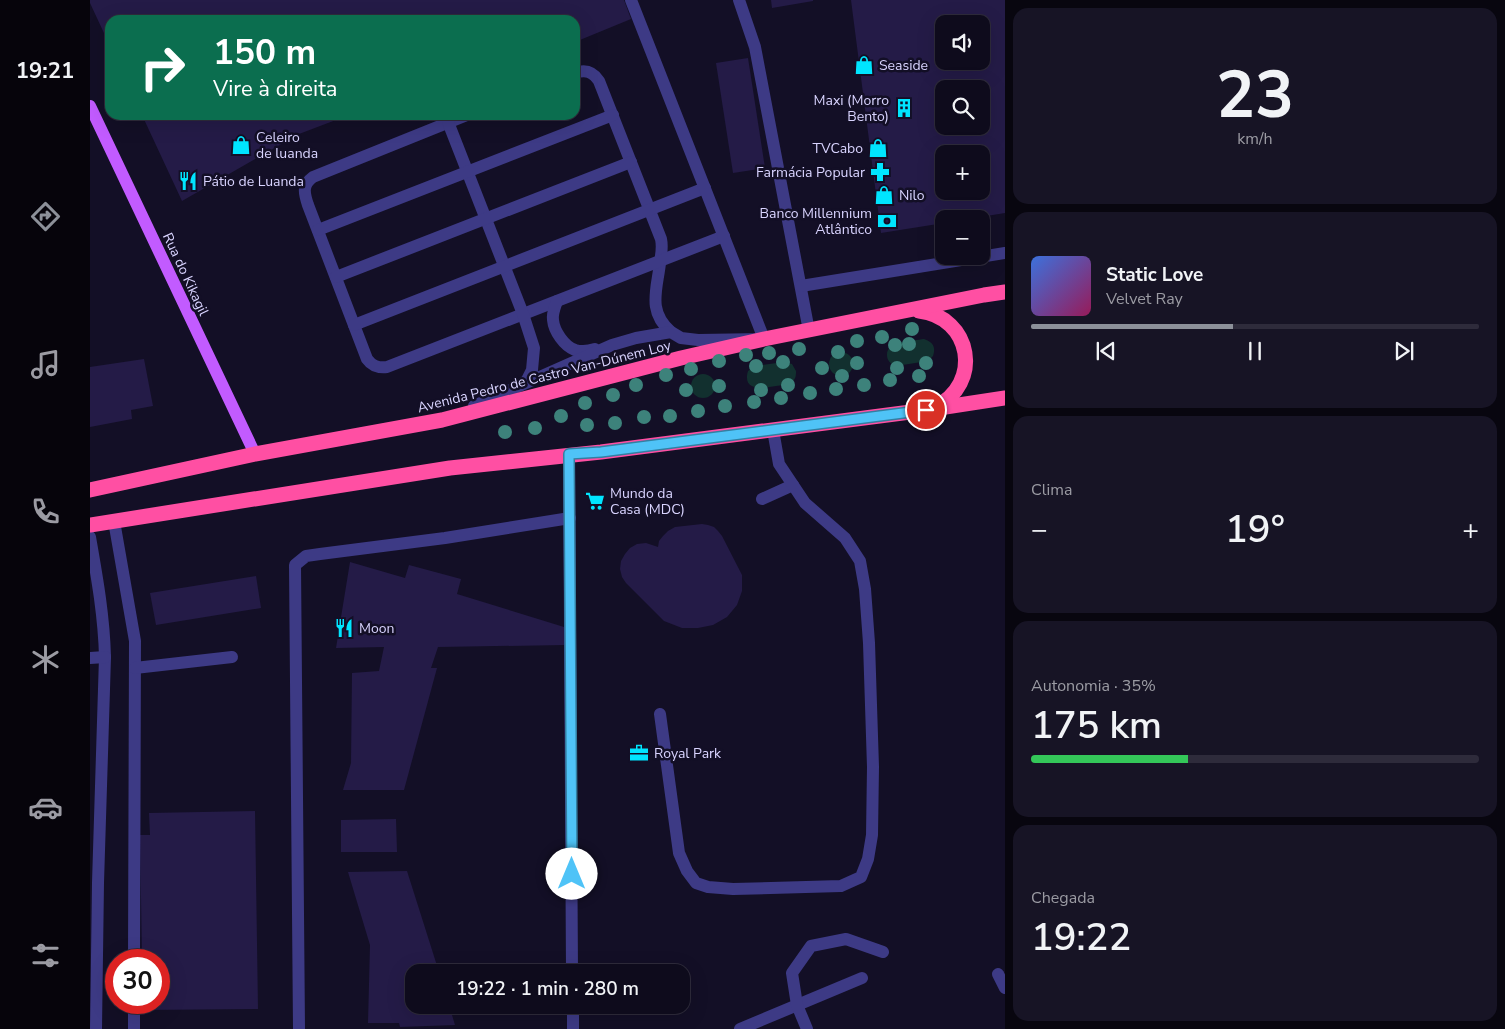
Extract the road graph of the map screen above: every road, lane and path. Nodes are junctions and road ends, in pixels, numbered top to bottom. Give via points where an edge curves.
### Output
1 (631, 0) edge
2 (739, 0) edge
3 (580, 72) edge
4 (90, 106) edge
5 (613, 115) junction
6 (453, 120) edge
7 (448, 122) junction
8 (631, 162) junction
9 (467, 171) junction
10 (705, 188) junction
11 (649, 210) junction
12 (486, 219) junction
13 (318, 230) junction
14 (724, 236) junction
15 (1005, 253) edge
16 (660, 260) junction
17 (504, 266) junction
18 (336, 278) junction
19 (801, 286) junction
20 (1005, 292) edge
21 (557, 301) junction
22 (909, 311) junction
23 (523, 314) junction
24 (354, 324) junction
25 (810, 331) junction
26 (671, 332) junction
27 (764, 340) junction
28 (612, 345) junction
29 (520, 386) junction
30 (1005, 398) edge
31 (926, 410) junction
32 (442, 420) junction
33 (773, 430) junction
34 (254, 454) junction
35 (569, 454) junction
36 (793, 485) junction
37 (90, 490) edge
38 (762, 499) dead end
39 (570, 518) junction
40 (114, 521) junction
41 (90, 525) edge
42 (90, 537) edge
43 (105, 657) junction
44 (232, 657) dead end
45 (90, 658) edge
46 (135, 668) junction
47 (660, 714) dead end
48 (134, 949) edge
49 (883, 952) dead end
50 (572, 964) edge
51 (998, 974) dead end
52 (862, 978) dead end
53 (1005, 988) edge
54 (797, 1005) junction
55 (134, 1014) edge
56 (573, 1014) edge
57 (96, 1029) edge
58 (134, 1029) edge
59 (299, 1029) edge
60 (573, 1029) edge
61 (740, 1029) edge
62 (807, 1029) edge

1 - 10 street
2 - 19 street via 755,47
3 - 5 street via 586,71 600,81
4 - 34 main road, Rua do Kikagil
5 - 8 street
5 - 9 street
6 - 7 street
7 - 9 street
7 - 13 street via 308,180 304,194
8 - 11 street
8 - 12 street
9 - 12 street
9 - 13 street
10 - 11 street
10 - 14 street
11 - 16 street via 662,245
11 - 17 street
12 - 17 street
12 - 18 street
13 - 18 street
14 - 16 street
14 - 27 street
15 - 19 street
16 - 21 street
16 - 26 street via 655,304 662,325
17 - 23 street
17 - 24 street
18 - 24 street
19 - 25 street
20 - 22 highway, Avenida Pedro de Castro Van-Dúnem Loy
21 - 23 street
21 - 28 street via 552,321 565,343 575,350 587,351
22 - 25 highway, Avenida Pedro de Castro Van-Dúnem Loy
22 - 31 highway via 934,314 948,322 965,349 964,373 958,387 948,399
23 - 24 street via 387,367 375,366 367,358
23 - 29 street via 534,348 534,359 527,380
25 - 27 highway, Avenida Pedro de Castro Van-Dúnem Loy
26 - 27 street via 681,338 698,340
26 - 28 street
27 - 32 highway, Avenida Pedro de Castro Van-Dúnem Loy via 681,358
28 - 29 street
29 - 32 street
30 - 31 highway
31 - 33 highway
32 - 34 highway, Avenida Pedro de Castro Van-Dúnem Loy
33 - 35 highway
33 - 36 street via 779,464
34 - 37 highway, Avenida Pedro de Castro Van-Dúnem Loy
35 - 39 street
35 - 40 highway via 450,468
36 - 38 street
36 - 47 street via 805,503 845,538 860,561 865,589 873,767 872,835 861,877 841,886 817,887 708,887 696,882 679,853
39 - 50 street
39 - 59 street via 306,556 295,566
40 - 41 highway
40 - 46 street via 135,641
42 - 43 street via 105,630
43 - 45 street
43 - 57 street
44 - 46 street
46 - 48 street
49 - 54 street via 846,939 811,946 792,973
51 - 53 street
52 - 54 street
54 - 61 street
54 - 62 street
55 - 58 street
56 - 60 street

